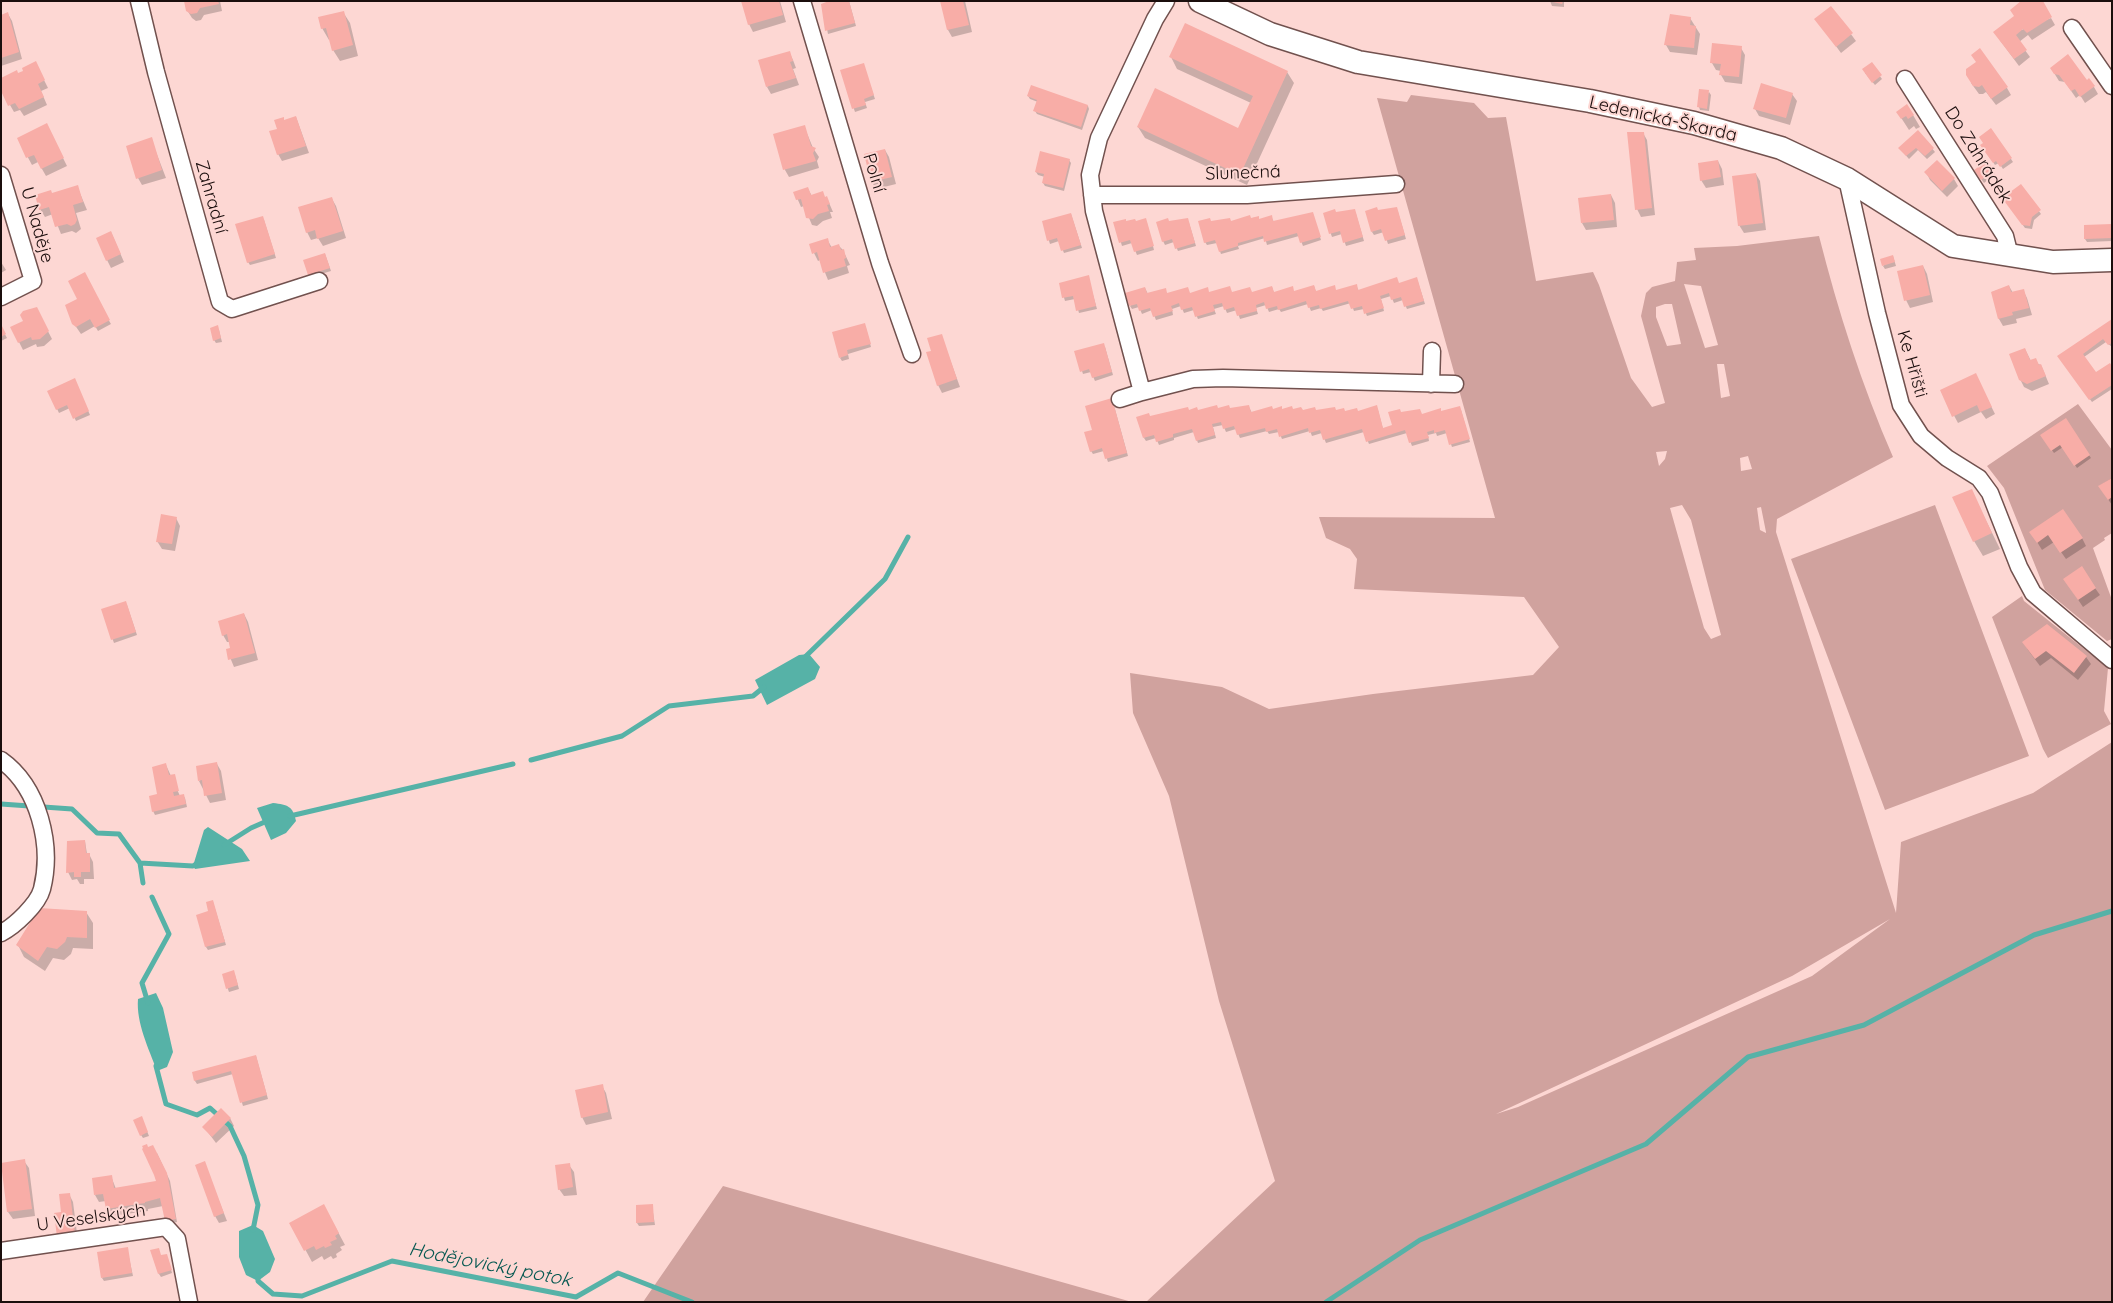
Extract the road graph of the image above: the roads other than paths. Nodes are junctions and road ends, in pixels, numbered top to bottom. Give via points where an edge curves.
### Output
1 (139, 1) edge
2 (802, 1) edge
3 (1166, 1) edge
4 (1200, 1) edge
5 (2072, 28) dead end
6 (1905, 79) dead end
7 (2112, 86) edge
8 (1, 175) edge
9 (1847, 179) junction
10 (1396, 184) dead end
11 (1092, 195) junction
12 (2010, 256) junction
13 (2112, 260) edge
14 (319, 280) dead end
15 (1, 297) edge
16 (1432, 351) dead end
17 (912, 354) dead end
18 (1431, 384) junction
19 (1455, 384) dead end
20 (1142, 392) junction
21 (1120, 399) dead end
22 (2112, 660) edge
23 (1, 760) edge
24 (1, 934) edge
25 (1, 1251) edge
26 (189, 1302) edge

1 - 14 street, Zahradní via 220,302 232,309
2 - 17 street, Polní via 880,263
3 - 11 street via 1099,138 1090,175
4 - 9 main road, Ledenická-Škarda via 1270,34 1350,60 1590,101 1694,123 1781,148
5 - 7 street
6 - 12 street, Do Zahrádek via 2005,236
8 - 15 street, U Naděje via 32,281
9 - 12 main road, Ledenická-Škarda via 1953,246
9 - 22 street, Ke Hřišti via 1901,404 1921,436 1946,458 1979,478 1990,493 2019,567 2033,593
10 - 11 street, Slunečná via 1247,195
11 - 20 street
12 - 13 main road, Ledenická-Škarda via 2053,262
16 - 18 street
18 - 19 street
18 - 20 street via 1223,378 1193,379
20 - 21 street
23 - 24 street via 28,787 38,815 45,856 41,890 26,913
25 - 26 street, U Veselských via 166,1227 177,1239

